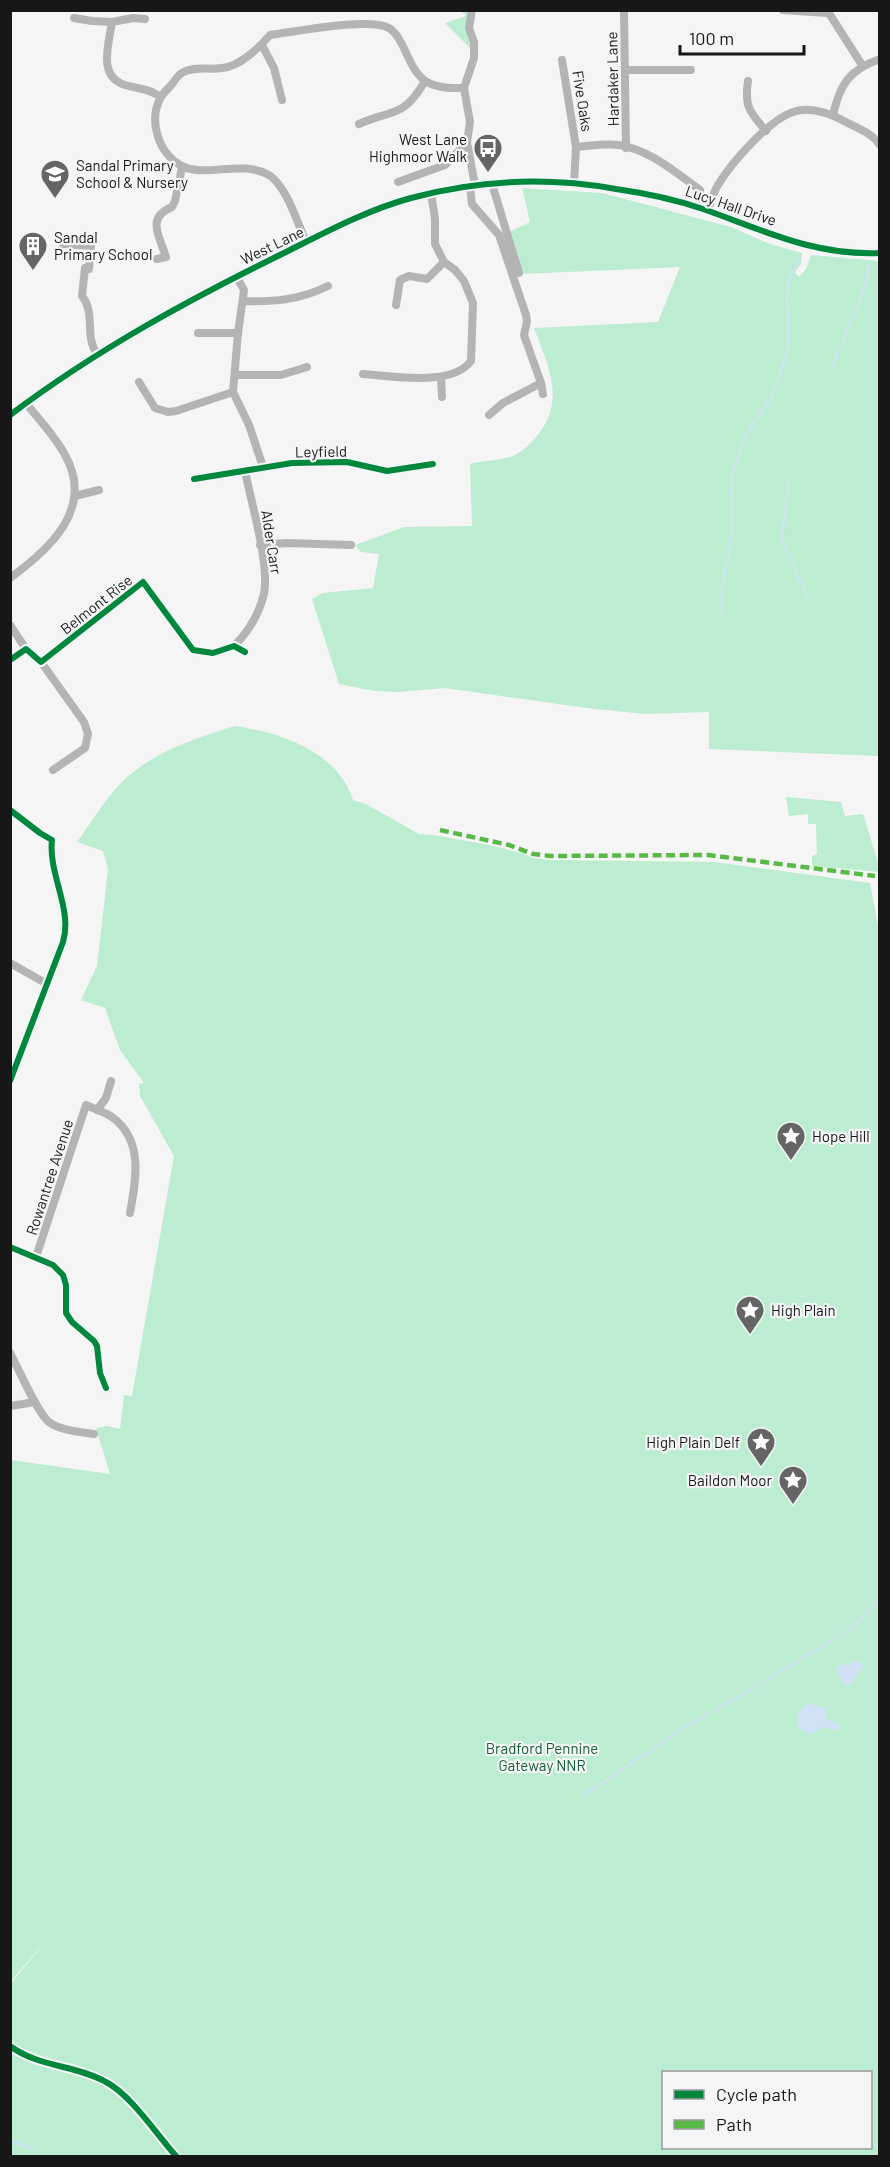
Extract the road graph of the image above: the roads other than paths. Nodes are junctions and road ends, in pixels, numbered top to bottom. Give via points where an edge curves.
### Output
1 (472, 10) edge
2 (624, 10) edge
3 (783, 10) edge
4 (827, 12) edge
5 (74, 18) dead end
6 (146, 19) dead end
7 (112, 22) junction
8 (262, 45) junction
9 (879, 59) edge
10 (562, 60) dead end
11 (862, 65) junction
12 (625, 70) junction
13 (691, 70) dead end
14 (424, 81) junction
15 (748, 81) dead end
16 (464, 88) junction
17 (161, 98) junction
18 (282, 100) dead end
19 (833, 115) junction
20 (358, 124) dead end
21 (766, 131) junction
22 (467, 142) junction
23 (879, 145) edge
24 (576, 147) junction
25 (626, 148) junction
26 (182, 166) junction
27 (398, 182) dead end
28 (573, 183) junction
29 (492, 184) junction
30 (473, 186) junction
31 (700, 190) dead end
32 (431, 193) junction
33 (708, 211) junction
34 (306, 242) junction
35 (63, 244) dead end
36 (879, 253) edge
37 (157, 259) dead end
38 (444, 262) junction
39 (519, 273) dead end
40 (236, 276) junction
41 (328, 286) dead end
42 (243, 301) junction
43 (396, 305) dead end
44 (198, 333) dead end
45 (238, 333) junction
46 (97, 354) junction
47 (307, 367) dead end
48 (363, 374) dead end
49 (235, 375) junction
50 (441, 377) junction
51 (140, 382) dead end
52 (541, 382) junction
53 (233, 392) junction
54 (543, 394) dead end
55 (442, 397) dead end
56 (26, 403) junction
57 (10, 415) edge
58 (489, 415) dead end
59 (433, 464) dead end
60 (263, 467) junction
61 (245, 471) junction
62 (194, 479) dead end
63 (99, 490) dead end
64 (75, 496) junction
65 (260, 544) junction
66 (351, 545) dead end
67 (10, 578) edge
68 (10, 625) edge
69 (234, 646) junction
70 (27, 649) junction
71 (245, 652) dead end
72 (10, 660) edge
73 (40, 662) junction
74 (53, 770) dead end
75 (10, 810) edge
76 (10, 963) edge
77 (47, 984) junction
78 (10, 1081) edge
79 (111, 1081) dead end
80 (96, 1110) junction
81 (130, 1213) dead end
82 (10, 1247) edge
83 (36, 1257) junction
84 (10, 1353) edge
85 (105, 1388) dead end
86 (35, 1402) junction
87 (10, 1406) edge
88 (94, 1434) dead end
89 (10, 2046) edge
90 (176, 2157) edge

1 - 16 street via 474,58
2 - 12 street, Hardaker Lane
3 - 4 street
4 - 11 street
5 - 7 street
6 - 7 street
7 - 17 street via 108,73 114,80
8 - 14 street via 270,36 367,24 383,26 399,38 412,67
8 - 17 street via 231,66 182,72
8 - 18 street via 274,68
9 - 11 street
10 - 24 street, Five Oaks
11 - 19 street via 846,80
12 - 13 street
12 - 25 street, Hardaker Lane
14 - 16 street
14 - 20 street via 403,109
15 - 21 street via 745,99 749,111
16 - 22 street via 470,122
17 - 26 street via 156,112 160,143 168,156
19 - 21 street via 793,111
19 - 23 street via 874,136
21 - 33 street via 724,177
22 - 27 street via 445,165
22 - 30 street
24 - 25 street
24 - 28 street
25 - 31 street via 662,162
26 - 34 street via 244,168 271,177 281,186
26 - 37 street via 176,201 156,218 166,257
28 - 29 street, West Lane
28 - 33 street, Lucy Hall Drive via 617,189
29 - 30 street, West Lane
29 - 39 street
30 - 32 street, West Lane
30 - 52 street via 472,204 499,235 526,315 524,335
32 - 34 street, West Lane via 387,205
32 - 38 street via 435,244
33 - 36 street, Lucy Hall Drive via 810,247 853,254
34 - 40 street, West Lane
35 - 46 street via 91,246 82,296 88,304 91,346
38 - 43 street via 427,279 409,276 399,280
38 - 50 street via 464,281 473,303 472,354 462,370
40 - 42 street via 244,290
40 - 46 street, West Lane
41 - 42 street via 287,300
42 - 45 street
44 - 45 street
45 - 49 street
46 - 56 street, West Lane
47 - 49 street via 281,375
48 - 50 street
49 - 53 street
50 - 55 street
51 - 53 street via 156,408 168,412
52 - 54 street
52 - 58 street
53 - 60 street
56 - 57 street, West Lane
56 - 64 street via 66,457
59 - 60 street, Leyfield via 387,471 347,462
60 - 61 street, Leyfield
61 - 62 street, Leyfield
61 - 65 street, Alder Carr
63 - 64 street
64 - 67 street via 67,520 52,544
65 - 66 street
65 - 69 street, Alder Carr via 264,592 254,619
68 - 70 street
69 - 71 street
69 - 73 street, Belmont Rise via 213,653 194,650 143,582
70 - 72 street
70 - 73 street
73 - 74 street via 84,722 88,734 85,748
75 - 77 street via 52,840 66,929
76 - 77 street
77 - 78 street
79 - 80 street via 106,1098
80 - 81 street via 121,1125 132,1145 136,1174
80 - 83 street, Rowantree Avenue via 86,1105
82 - 83 street
83 - 85 street via 63,1275 66,1313 94,1341
84 - 86 street
86 - 87 street
86 - 88 street via 48,1422
89 - 90 street via 29,2057 113,2086

